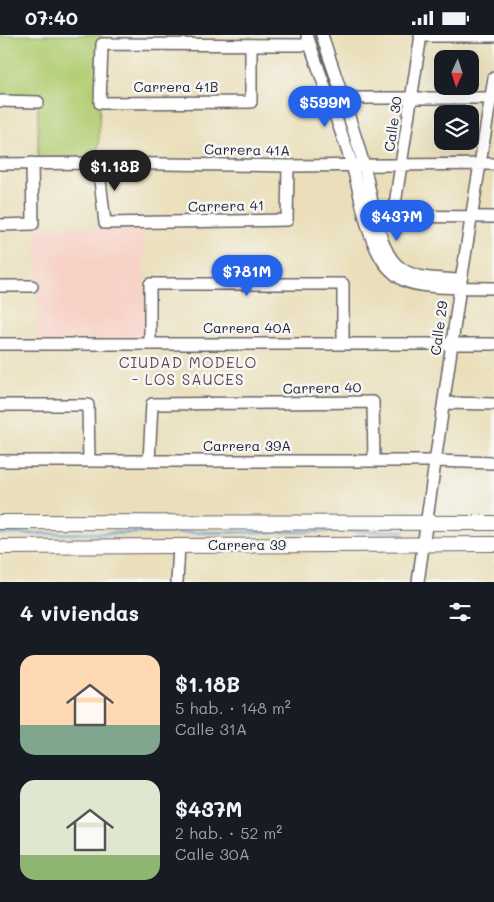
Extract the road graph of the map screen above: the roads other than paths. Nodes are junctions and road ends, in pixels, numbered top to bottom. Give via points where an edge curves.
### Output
1 (322, 35) edge
2 (420, 35) edge
3 (494, 36) edge
4 (309, 40) edge
5 (251, 45) junction
6 (494, 79) edge
7 (329, 98) junction
8 (343, 98) junction
9 (412, 98) junction
10 (493, 98) edge
11 (0, 101) edge
12 (38, 102) dead end
13 (32, 163) junction
14 (98, 163) junction
15 (481, 164) junction
16 (494, 164) edge
17 (0, 165) edge
18 (364, 165) junction
19 (402, 165) junction
20 (288, 166) junction
21 (352, 166) junction
22 (370, 217) junction
23 (393, 217) junction
24 (472, 217) junction
25 (494, 217) edge
26 (0, 225) edge
27 (494, 280) edge
28 (461, 284) junction
29 (0, 286) edge
30 (32, 286) dead end
31 (494, 287) edge
32 (150, 343) junction
33 (343, 343) junction
34 (452, 343) junction
35 (0, 344) edge
36 (494, 344) edge
37 (444, 403) junction
38 (494, 404) edge
39 (0, 405) edge
40 (0, 461) edge
41 (89, 461) junction
42 (149, 461) junction
43 (374, 461) junction
44 (436, 461) junction
45 (494, 463) edge
46 (0, 522) edge
47 (408, 522) junction
48 (427, 523) junction
49 (446, 523) junction
50 (494, 523) edge
51 (404, 544) junction
52 (424, 544) junction
53 (445, 544) junction
54 (494, 544) edge
55 (179, 545) junction
56 (0, 547) edge
57 (177, 582) edge
58 (418, 582) edge

1 - 8 street
2 - 3 street
2 - 9 street, Calle 30
4 - 5 street
4 - 7 street
5 - 5 street, Carrera 41B via 251,102 100,103 102,44
6 - 10 street, Calle 29
7 - 8 street
7 - 21 street
8 - 9 street
8 - 18 street
9 - 10 street
9 - 19 street, Calle 30
10 - 15 street, Calle 29
11 - 12 street
13 - 14 street, Carrera 41A
13 - 17 street, Carrera 41A
13 - 26 street via 33,224
14 - 20 street, Carrera 41A
14 - 20 street, Carrera 41 via 105,223 287,220
15 - 16 street, Carrera 41A
15 - 19 street, Carrera 41A
15 - 24 street, Calle 29
18 - 19 street, Carrera 41A
18 - 21 street, Carrera 41A
18 - 22 street
19 - 23 street, Calle 30
20 - 21 street, Carrera 41A
21 - 22 street
22 - 23 street
22 - 28 street via 380,257 389,269 422,285
23 - 24 street
24 - 25 street
24 - 28 street, Calle 29
27 - 28 street
28 - 31 street
28 - 34 street, Calle 29
29 - 30 street
32 - 33 street, Carrera 40A
32 - 33 street via 150,284 343,284
32 - 35 street, Carrera 40A
33 - 34 street, Carrera 40A
34 - 36 street, Carrera 40A
34 - 37 street, Calle 29
37 - 38 street
37 - 44 street, Calle 29
39 - 41 street via 88,405
40 - 41 street, Carrera 39A
41 - 42 street, Carrera 39A
42 - 43 street, Carrera 39A
42 - 43 street, Carrera 40 via 152,404 373,403
43 - 44 street, Carrera 39A
44 - 45 street, Carrera 39A
44 - 48 street, Calle 29
46 - 47 main road, Carrera 39
47 - 48 main road, Carrera 39
47 - 51 main road via 413,536
48 - 49 main road, Carrera 39
48 - 52 street, Calle 29
49 - 50 main road, Carrera 39
49 - 53 main road via 438,533
51 - 52 main road, Carrera 39
51 - 55 main road, Carrera 39
52 - 53 main road, Carrera 39
52 - 58 street, Calle 29
53 - 54 main road, Carrera 39
55 - 56 main road, Carrera 39
55 - 57 street

